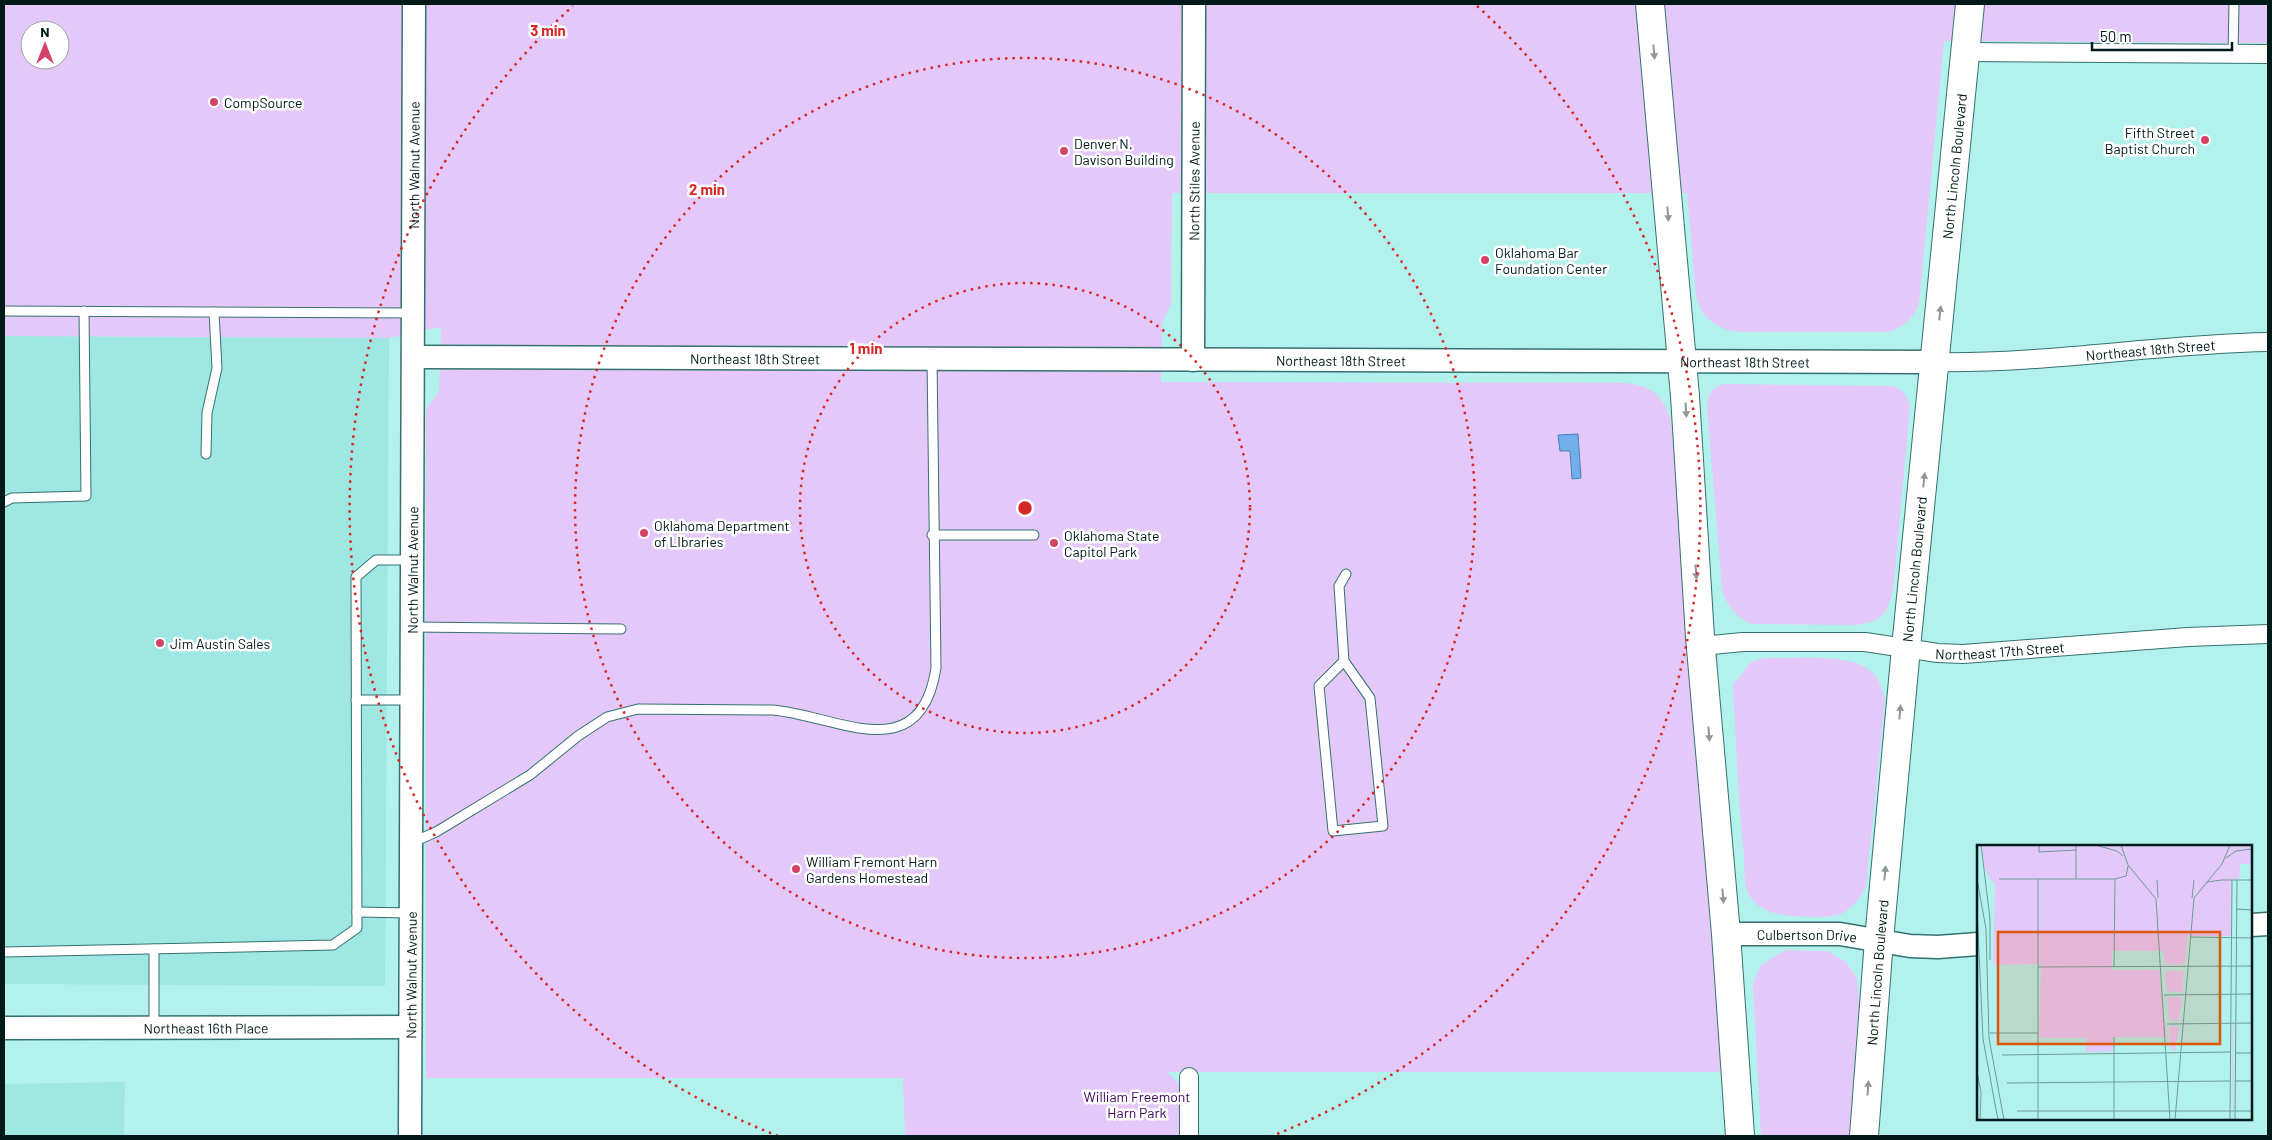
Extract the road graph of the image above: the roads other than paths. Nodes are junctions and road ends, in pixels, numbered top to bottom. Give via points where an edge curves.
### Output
1 (414, 4) edge
2 (1194, 4) edge
3 (1650, 4) edge
4 (1970, 4) edge
5 (2234, 4) edge
6 (1966, 52) junction
7 (2233, 54) junction
8 (2268, 54) edge
9 (4, 311) edge
10 (84, 312) junction
11 (214, 312) junction
12 (412, 313) junction
13 (2268, 342) edge
14 (413, 357) junction
15 (932, 358) junction
16 (1193, 360) junction
17 (1682, 361) junction
18 (1935, 362) junction
19 (206, 454) dead end
20 (4, 502) edge
21 (932, 535) junction
22 (1034, 535) dead end
23 (412, 560) junction
24 (1346, 574) dead end
25 (412, 627) junction
26 (621, 629) dead end
27 (2268, 634) edge
28 (1701, 646) junction
29 (1906, 648) junction
30 (1344, 661) junction
31 (356, 700) junction
32 (411, 700) junction
33 (410, 843) junction
34 (357, 912) junction
35 (410, 913) junction
36 (2268, 924) edge
37 (2252, 925) edge
38 (1726, 934) junction
39 (1879, 940) junction
40 (1977, 944) edge
41 (154, 948) junction
42 (4, 952) edge
43 (154, 1026) junction
44 (4, 1028) edge
45 (410, 1028) junction
46 (1189, 1077) dead end
47 (410, 1136) edge
48 (1189, 1136) edge
49 (1740, 1136) edge
50 (1864, 1136) edge

1 - 12 street, North Walnut Avenue
2 - 16 street, North Stiles Avenue
3 -> 17 main road
4 - 6 main road, North Lincoln Boulevard
5 - 7 lane
6 - 7 street
18 -> 6 main road, North Lincoln Boulevard
7 - 8 street
9 - 10 lane
10 - 11 lane
10 - 20 lane via 86,496 12,498
11 - 12 lane
11 - 19 lane via 217,368 207,413
12 - 14 street, North Walnut Avenue
13 - 18 street, Northeast 18th Street via 2034,359
14 - 15 street, Northeast 18th Street
14 - 23 street, North Walnut Avenue
15 - 16 street, Northeast 18th Street
15 - 21 lane
16 - 17 street, Northeast 18th Street
17 - 18 street, Northeast 18th Street
17 -> 28 main road
29 -> 18 main road, North Lincoln Boulevard
21 - 22 lane
21 - 33 lane via 934,679 914,720 902,727 877,729 830,724 786,712 754,709 654,708 622,712 594,725 530,775 436,832
23 - 25 street, North Walnut Avenue
23 - 31 lane via 376,560 356,577
24 - 30 lane via 1339,586
25 - 26 lane
25 - 32 street, North Walnut Avenue
27 - 29 street, Northeast 17th Street via 1963,654
28 - 29 street, Northeast 17th Street via 1743,642 1865,642
28 -> 38 main road
39 -> 29 main road, North Lincoln Boulevard
30 - 30 lane via 1319,686 1333,831 1383,826 1370,698
31 - 32 lane
31 - 34 lane
32 - 33 street, North Walnut Avenue
33 - 35 street, North Walnut Avenue
34 - 35 lane
34 - 41 lane via 357,928 333,945
35 - 45 street, North Walnut Avenue
36 - 37 street
38 - 39 street, Culbertson Drive via 1840,934
38 - 49 main road
39 - 40 street, Culbertson Drive via 1920,946
50 -> 39 main road, North Lincoln Boulevard
41 - 42 lane
41 - 43 lane
43 - 44 street, Northeast 16th Place
43 - 45 street, Northeast 16th Place
45 - 47 street, North Walnut Avenue
46 - 48 street

